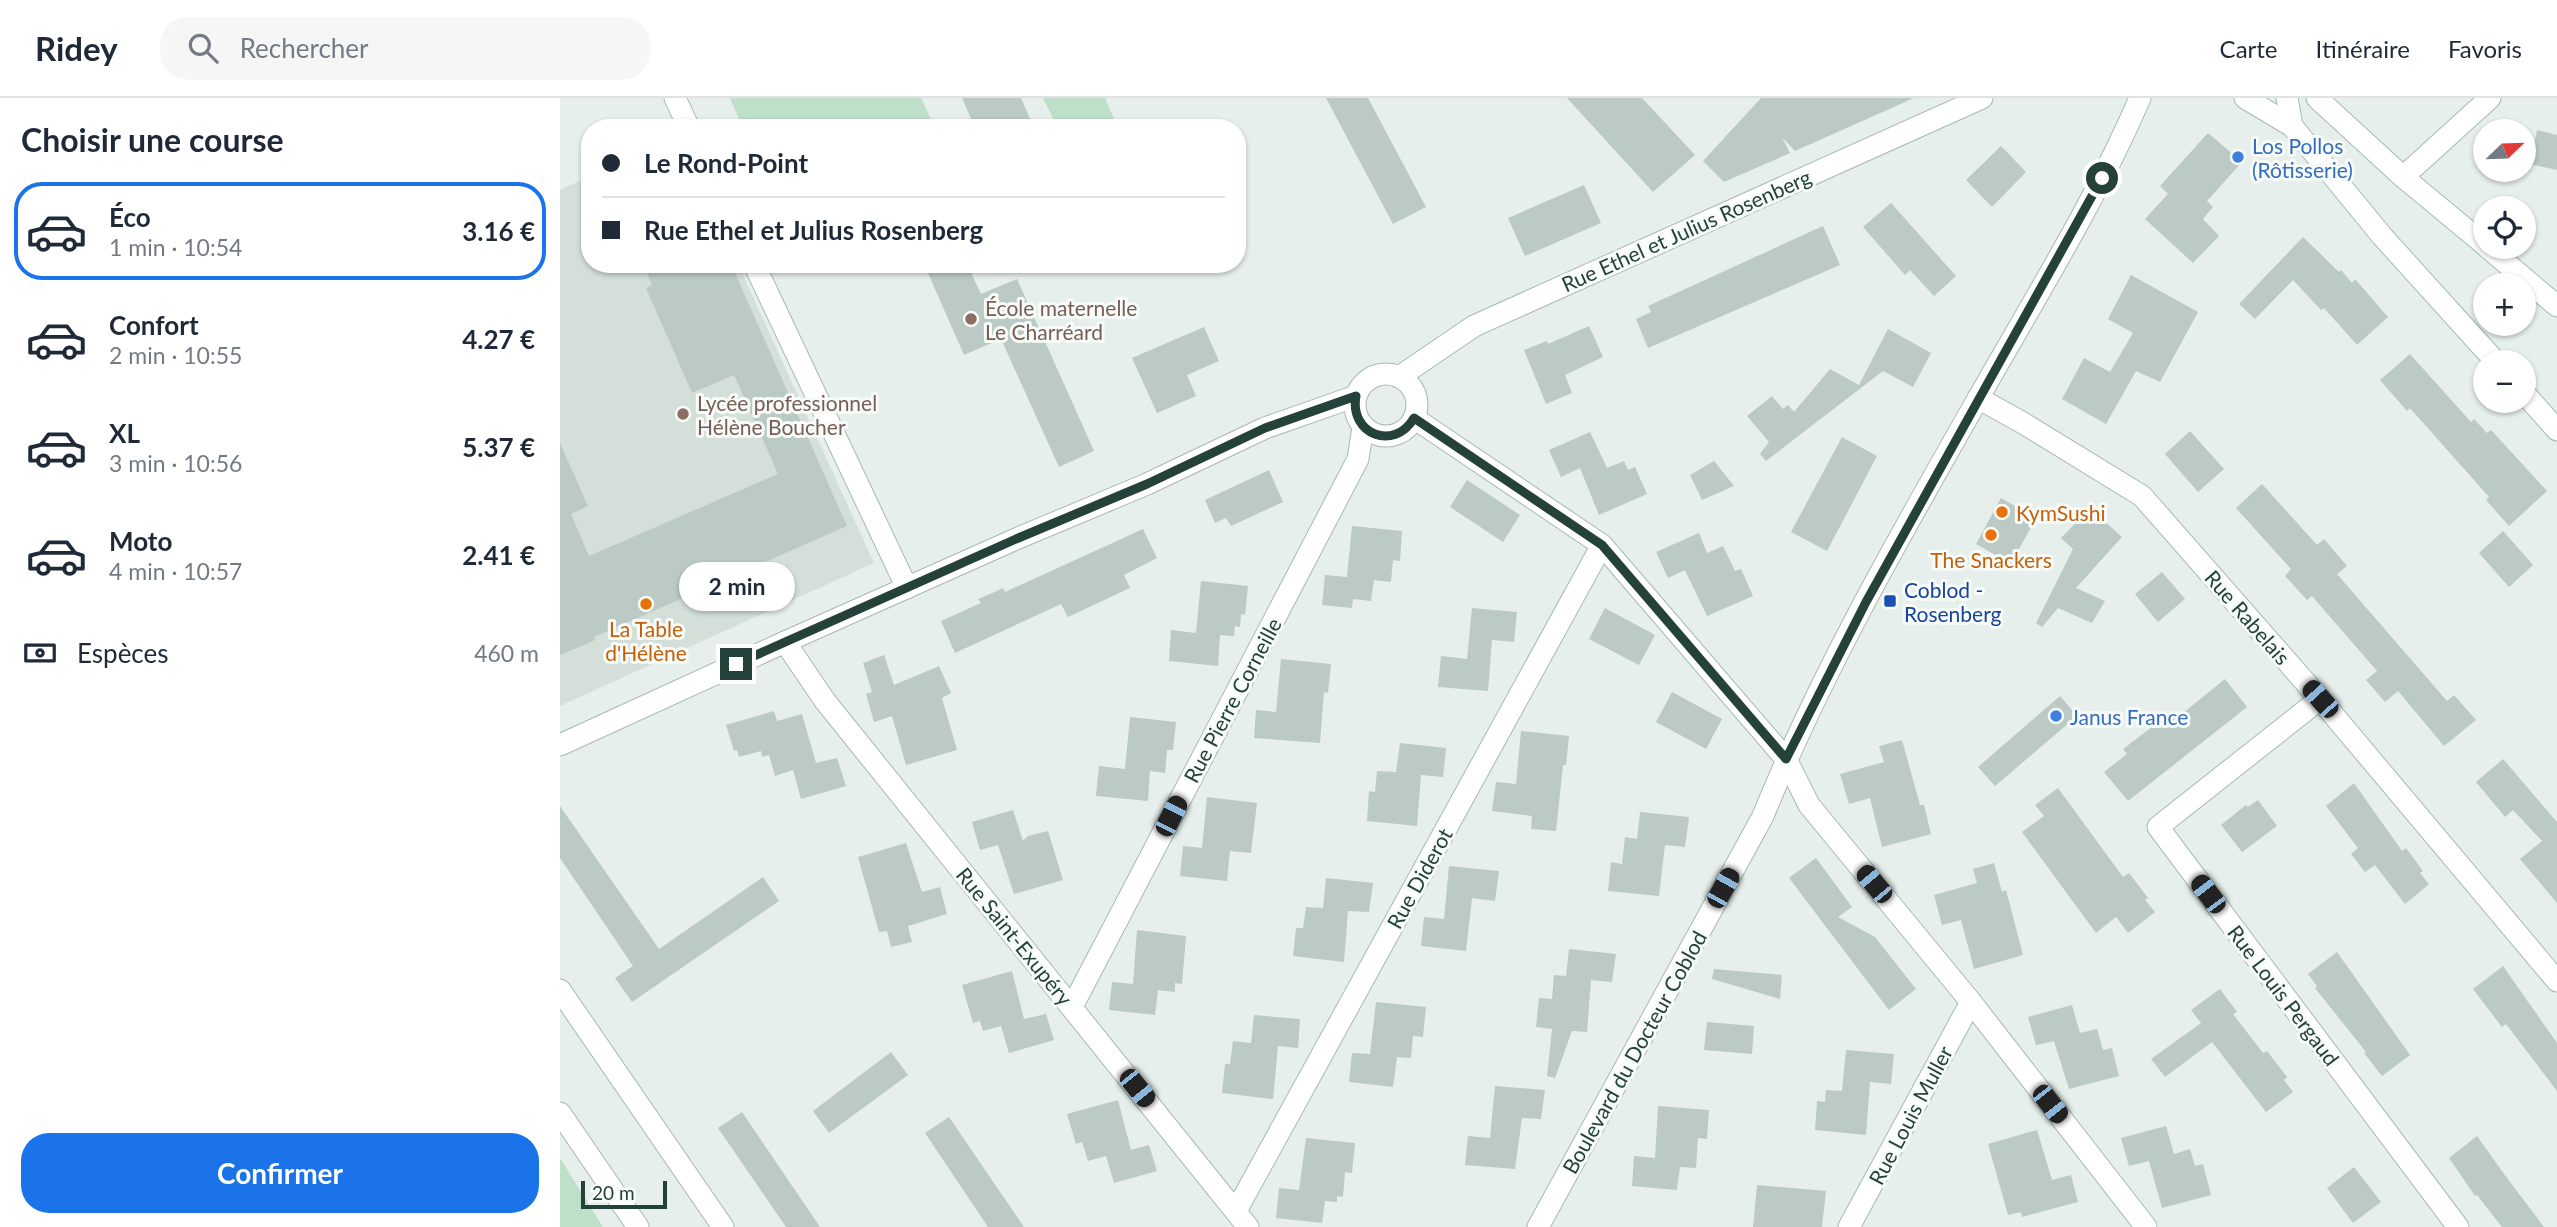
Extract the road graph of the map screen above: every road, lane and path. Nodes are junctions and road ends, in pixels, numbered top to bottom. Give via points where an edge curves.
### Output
1 (675, 98) edge
2 (1982, 98) edge
3 (2140, 98) edge
4 (2245, 98) edge
5 (2287, 98) edge
6 (2317, 98) edge
7 (2490, 98) edge
8 (685, 119) edge
9 (2292, 127) junction
10 (2403, 177) junction
11 (2473, 235) edge
12 (2501, 259) edge
13 (758, 273) edge
14 (2557, 306) edge
15 (2485, 350) edge
16 (1399, 377) junction
17 (1356, 396) junction
18 (1978, 398) junction
19 (2536, 406) edge
20 (1414, 418) junction
21 (1363, 426) junction
22 (2557, 430) edge
23 (1602, 545) junction
24 (907, 588) junction
25 (785, 642) junction
26 (2320, 699) junction
27 (560, 745) edge
28 (1786, 759) junction
29 (2557, 981) edge
30 (560, 990) edge
31 (1971, 1002) junction
32 (1072, 1007) junction
33 (560, 1113) edge
34 (1242, 1219) edge
35 (638, 1227) edge
36 (723, 1227) edge
37 (1538, 1227) edge
38 (1849, 1227) edge
39 (2146, 1227) edge
40 (2458, 1227) edge

1 - 8 street
2 - 16 street, Rue Ethel et Julius Rosenberg via 1474,326
3 - 18 street, Boulevard du Docteur Coblod via 2068,243
4 - 9 street
5 - 9 street
6 - 10 street
7 - 10 street
9 - 15 street
10 - 11 street
12 - 14 street
13 - 24 street
16 - 17 street, Rue Ethel et Julius Rosenberg via 1388,374 1368,379
16 - 20 street via 1413,391
17 - 21 street via 1356,412
17 - 24 street, Rue Ethel et Julius Rosenberg via 1265,428
18 - 26 street, Rue Rabelais via 2142,496
18 - 28 street, Boulevard du Docteur Coblod
19 - 22 street
20 - 21 street via 1391,436 1376,435
20 - 23 street
21 - 32 street, Rue Pierre Corneille via 1358,458
23 - 28 street
23 - 34 street, Rue Diderot
24 - 25 street, Rue Ethel et Julius Rosenberg
25 - 27 street, Rue Ethel et Julius Rosenberg
25 - 32 street, Rue Saint-Exupéry via 825,701
26 - 29 street, Rue Rabelais
26 - 40 street, Rue Louis Pergaud via 2158,827
28 - 31 street via 1809,806
28 - 37 street, Boulevard du Docteur Coblod via 1763,816
30 - 36 street
31 - 38 street, Rue Louis Muller
31 - 39 street
32 - 34 street, Rue Saint-Exupéry
33 - 35 street

